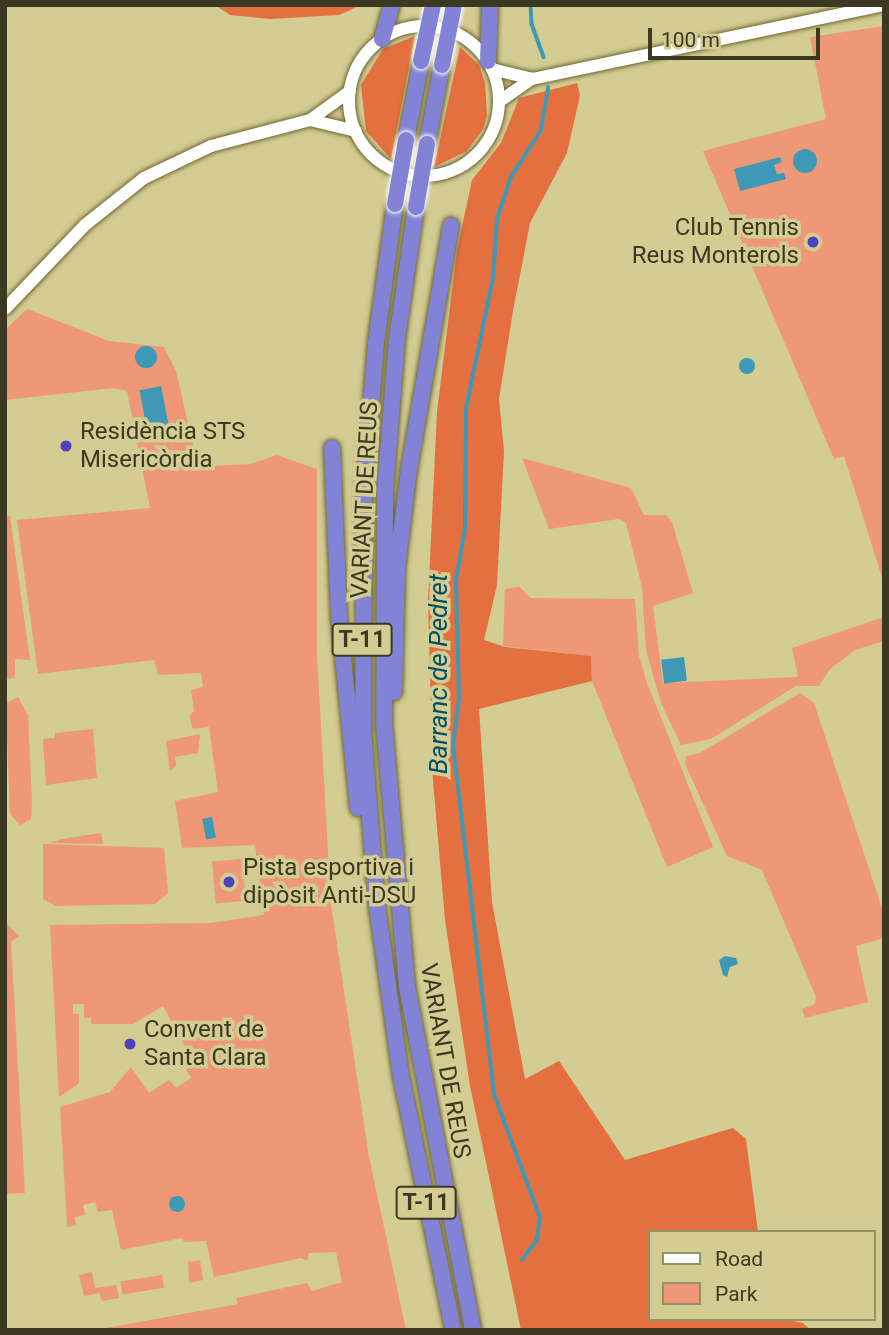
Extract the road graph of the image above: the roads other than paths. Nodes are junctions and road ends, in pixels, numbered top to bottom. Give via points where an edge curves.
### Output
1 (392, 5) edge
2 (433, 5) edge
3 (454, 5) edge
4 (490, 5) edge
5 (884, 5) edge
6 (382, 39) junction
7 (490, 65) junction
8 (532, 79) junction
9 (350, 91) junction
10 (500, 101) junction
11 (310, 120) junction
12 (356, 131) junction
13 (451, 226) dead end
14 (5, 309) edge
15 (332, 448) dead end
16 (397, 901) junction
17 (401, 1076) junction
18 (453, 1330) edge
19 (474, 1330) edge

1 - 6 highway
2 - 17 highway, VARIANT DE REUS / T-11, bridge via 396,204 372,397 361,631 368,816
3 - 16 highway, VARIANT DE REUS / T-11, bridge via 397,339 385,492 384,724
4 - 7 highway
5 - 8 main road
6 - 7 main road via 403,29 451,30 472,43
6 - 9 main road via 366,53
7 - 8 main road
7 - 10 main road
8 - 10 main road
9 - 11 main road
9 - 12 main road
10 - 12 main road via 496,126 483,149 463,166 442,174 399,171 379,161
11 - 12 main road
11 - 14 main road via 211,146 144,178 85,225
13 - 16 highway via 409,469 397,568
15 - 17 highway, T-11 via 339,617 367,908
16 - 19 highway, VARIANT DE REUS / T-11 via 420,1070
17 - 18 highway, VARIANT DE REUS / T-11

